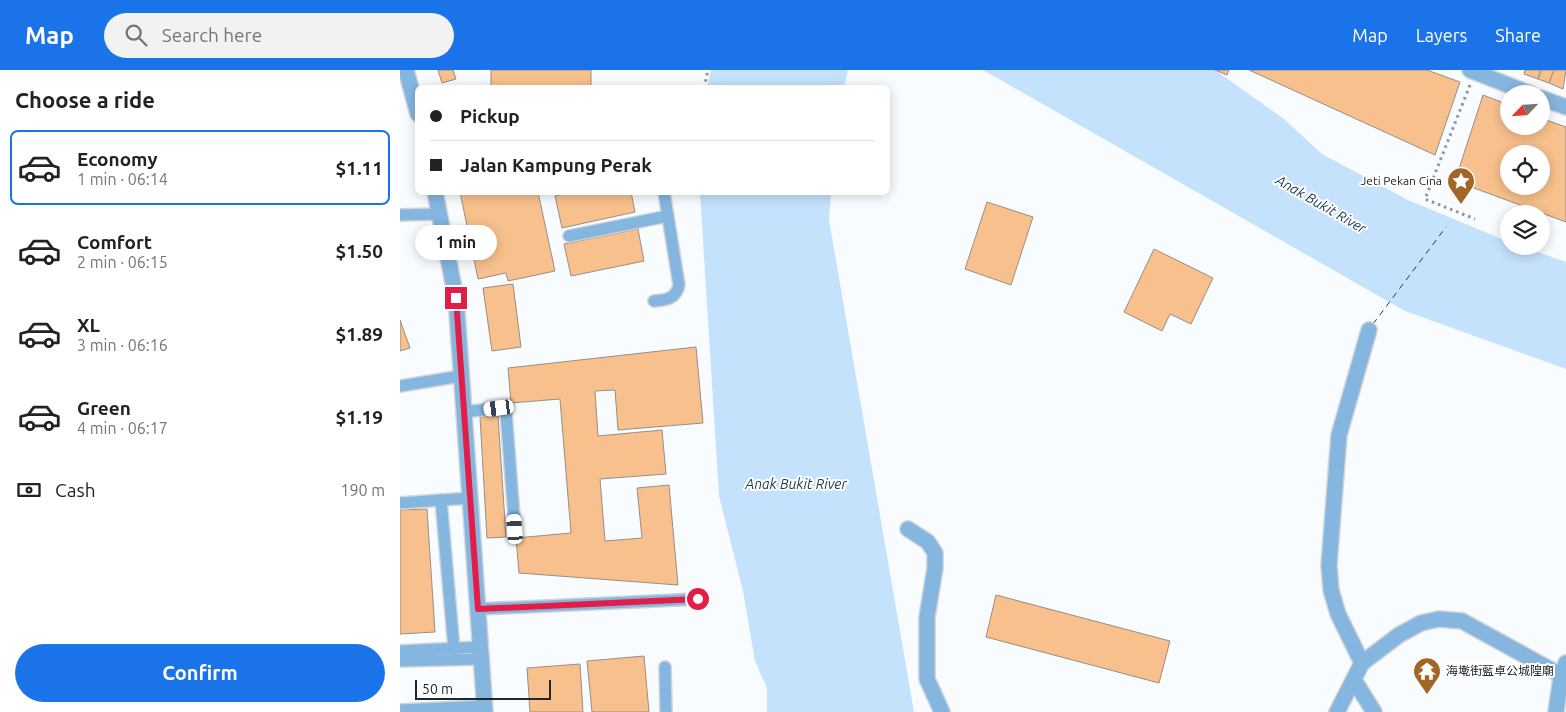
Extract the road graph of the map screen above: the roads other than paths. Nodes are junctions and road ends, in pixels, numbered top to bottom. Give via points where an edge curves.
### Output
1 (406, 70) edge
2 (1473, 71) edge
3 (1508, 85) edge
4 (1550, 101) edge
5 (415, 103) edge
6 (1566, 107) edge
7 (436, 195) edge
8 (664, 195) edge
9 (439, 214) junction
10 (400, 215) edge
11 (668, 216) junction
12 (569, 236) dead end
13 (654, 301) dead end
14 (1370, 330) dead end
15 (461, 376) junction
16 (400, 386) edge
17 (464, 412) junction
18 (470, 498) junction
19 (441, 500) junction
20 (400, 503) edge
21 (515, 529) dead end
22 (908, 529) dead end
23 (698, 599) dead end
24 (478, 609) junction
25 (454, 649) junction
26 (400, 651) edge
27 (481, 653) junction
28 (400, 662) edge
29 (1362, 663) junction
30 (665, 667) dead end
31 (1564, 673) edge
32 (1354, 680) junction
33 (485, 709) edge
34 (400, 710) edge
35 (666, 712) edge
36 (942, 712) edge
37 (1337, 712) edge
38 (1374, 712) edge
39 (1556, 712) edge

1 - 5 street
2 - 3 street
4 - 6 street
7 - 9 street
8 - 11 lane
9 - 10 lane
9 - 15 street via 456,298
11 - 12 lane
11 - 13 lane via 678,292 668,299
14 - 29 street via 1339,435 1329,565 1331,590 1338,614
15 - 16 lane
15 - 17 street
17 - 18 street
17 - 21 lane via 499,408 506,412
18 - 19 lane
18 - 24 street
19 - 20 lane
19 - 25 lane
22 - 36 street via 928,542 935,552 927,617 927,679
23 - 24 lane
24 - 27 street
25 - 26 lane
25 - 27 lane
27 - 28 lane
27 - 33 street
29 - 31 street via 1421,623 1462,621
29 - 32 street
30 - 35 lane
31 - 39 street
32 - 37 street
32 - 38 street
33 - 34 lane

